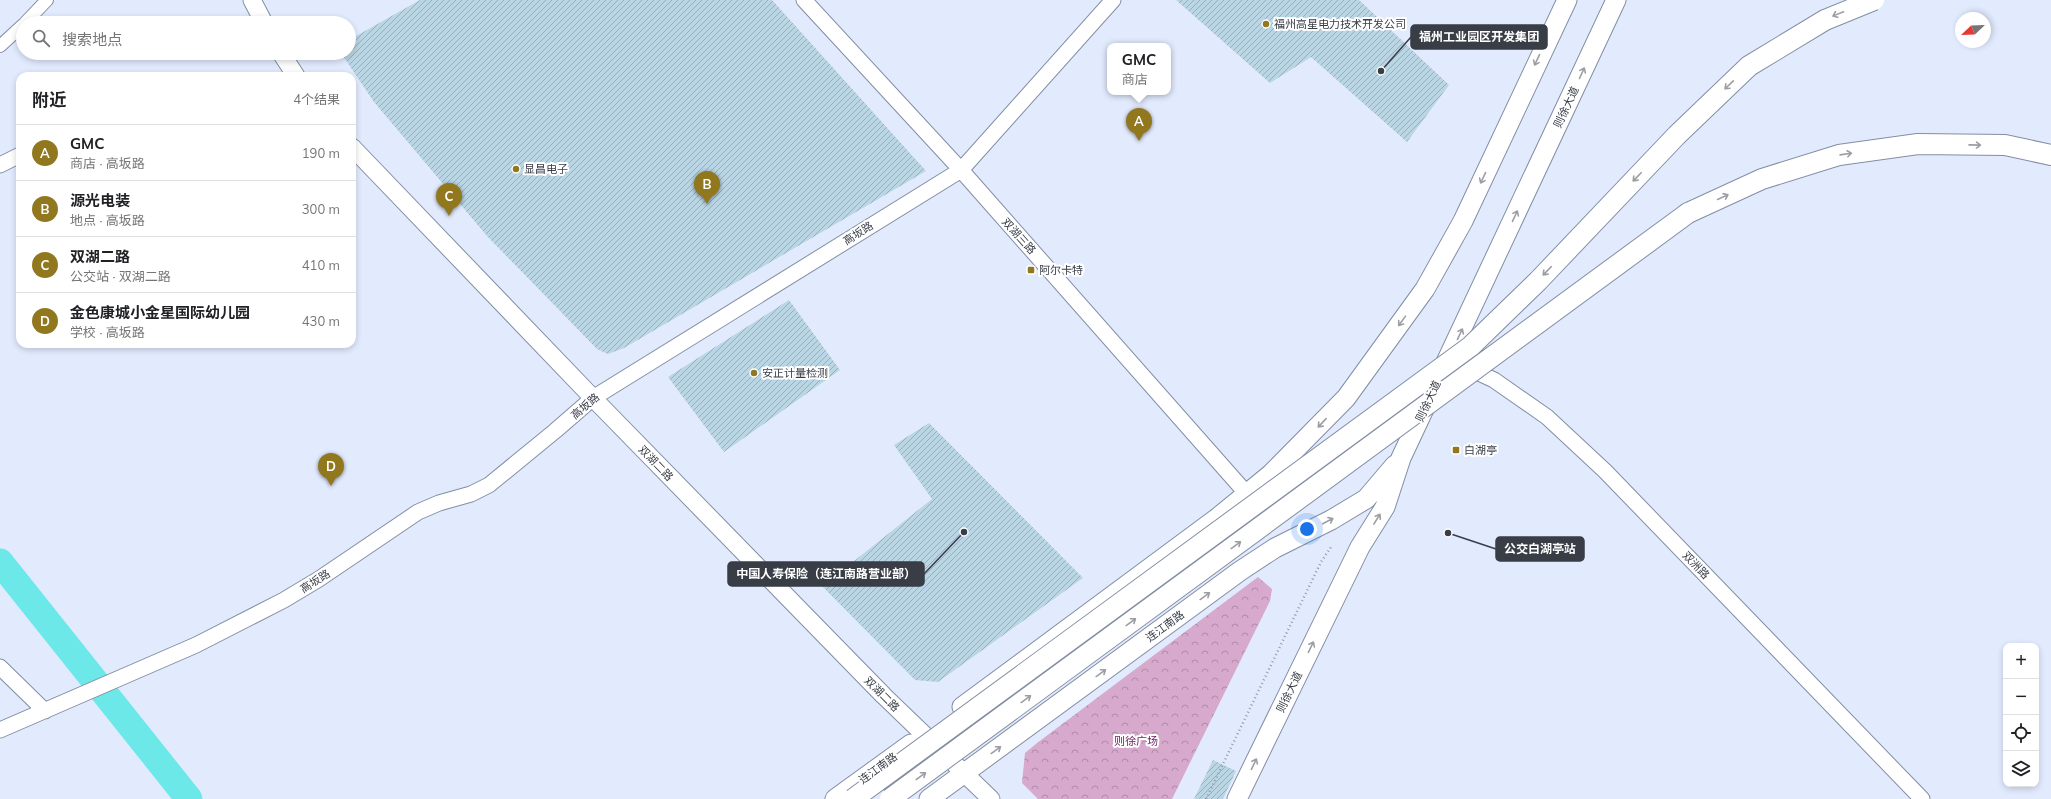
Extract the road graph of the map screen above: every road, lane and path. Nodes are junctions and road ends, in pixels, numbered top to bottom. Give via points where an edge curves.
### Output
1 (47, 0) edge
2 (252, 0) edge
3 (804, 0) edge
4 (1113, 0) edge
5 (1567, 0) edge
6 (1616, 0) edge
7 (1874, 0) edge
8 (32, 16) edge
9 (260, 16) edge
10 (16, 31) edge
11 (0, 46) edge
12 (286, 60) edge
13 (293, 72) edge
14 (356, 151) edge
15 (2051, 155) edge
16 (16, 157) edge
17 (0, 165) edge
18 (961, 170) junction
19 (1448, 359) junction
20 (593, 398) junction
21 (1401, 458) junction
22 (1247, 494) junction
23 (1331, 547) dead end
24 (0, 667) edge
25 (45, 711) junction
26 (0, 730) edge
27 (924, 735) junction
28 (964, 773) junction
29 (835, 799) edge
30 (852, 799) edge
31 (890, 799) edge
32 (929, 799) edge
33 (991, 799) edge
34 (1206, 799) edge
35 (1237, 799) edge
36 (1922, 799) edge

1 - 8 street
2 - 9 main road
3 - 18 street, 双湖三路
4 - 18 street, 高坂路
5 -> 22 main road via 1463,221 1425,289 1346,398 1296,450
19 -> 6 main road, 则徐大道
7 -> 30 highway, bridge via 1824,20 1749,66 1677,135 1538,281 1470,346
10 - 11 street
12 - 13 main road
14 - 20 main road, 双湖二路
31 -> 15 highway, bridge via 1688,213 1762,179 1839,155 1918,144 2005,145
16 - 17 street
18 - 20 street, 高坂路
18 - 22 street, 双湖三路
19 - 21 main road, 则徐大道
19 - 36 street, 双洲路 via 1494,380 1547,417 1605,471
20 - 25 street, 高坂路 via 489,484 471,494 418,512 319,579 214,637
20 - 27 main road, 双湖二路
28 -> 21 main road, 连江南路 via 1240,571 1275,548 1366,499
35 -> 21 main road, 则徐大道 via 1360,547 1385,507
22 - 27 main road, 连江南路
23 - 34 path via 1321,562
24 - 25 street
25 - 26 street, 高坂路
27 - 28 main road, 双湖二路
27 - 29 main road, 连江南路
28 - 32 main road, 连江南路
28 - 33 main road, 双湖二路

